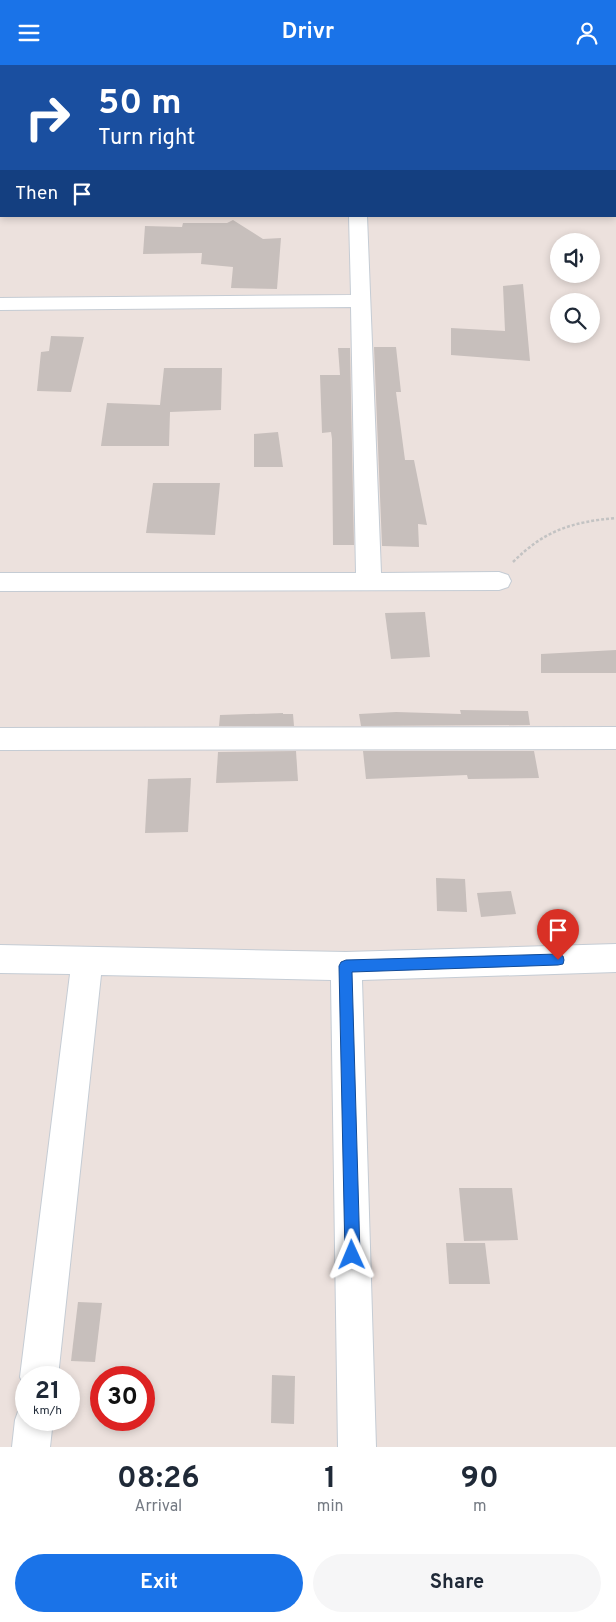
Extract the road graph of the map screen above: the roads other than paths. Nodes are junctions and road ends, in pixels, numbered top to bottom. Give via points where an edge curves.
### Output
1 (358, 217) edge
2 (361, 301) junction
3 (0, 304) edge
4 (499, 581) road end
5 (0, 582) edge
6 (369, 583) junction
7 (616, 738) edge
8 (0, 739) edge
9 (616, 958) edge
10 (0, 959) edge
11 (87, 961) junction
12 (346, 966) junction
13 (40, 1366) edge
14 (33, 1431) edge
15 (31, 1447) edge
16 (357, 1447) edge

1 - 2 street
2 - 3 street
2 - 6 street
4 - 6 street
5 - 6 street
7 - 8 street
9 - 12 street
10 - 11 street
11 - 12 street
11 - 13 street
12 - 16 street
14 - 15 street

